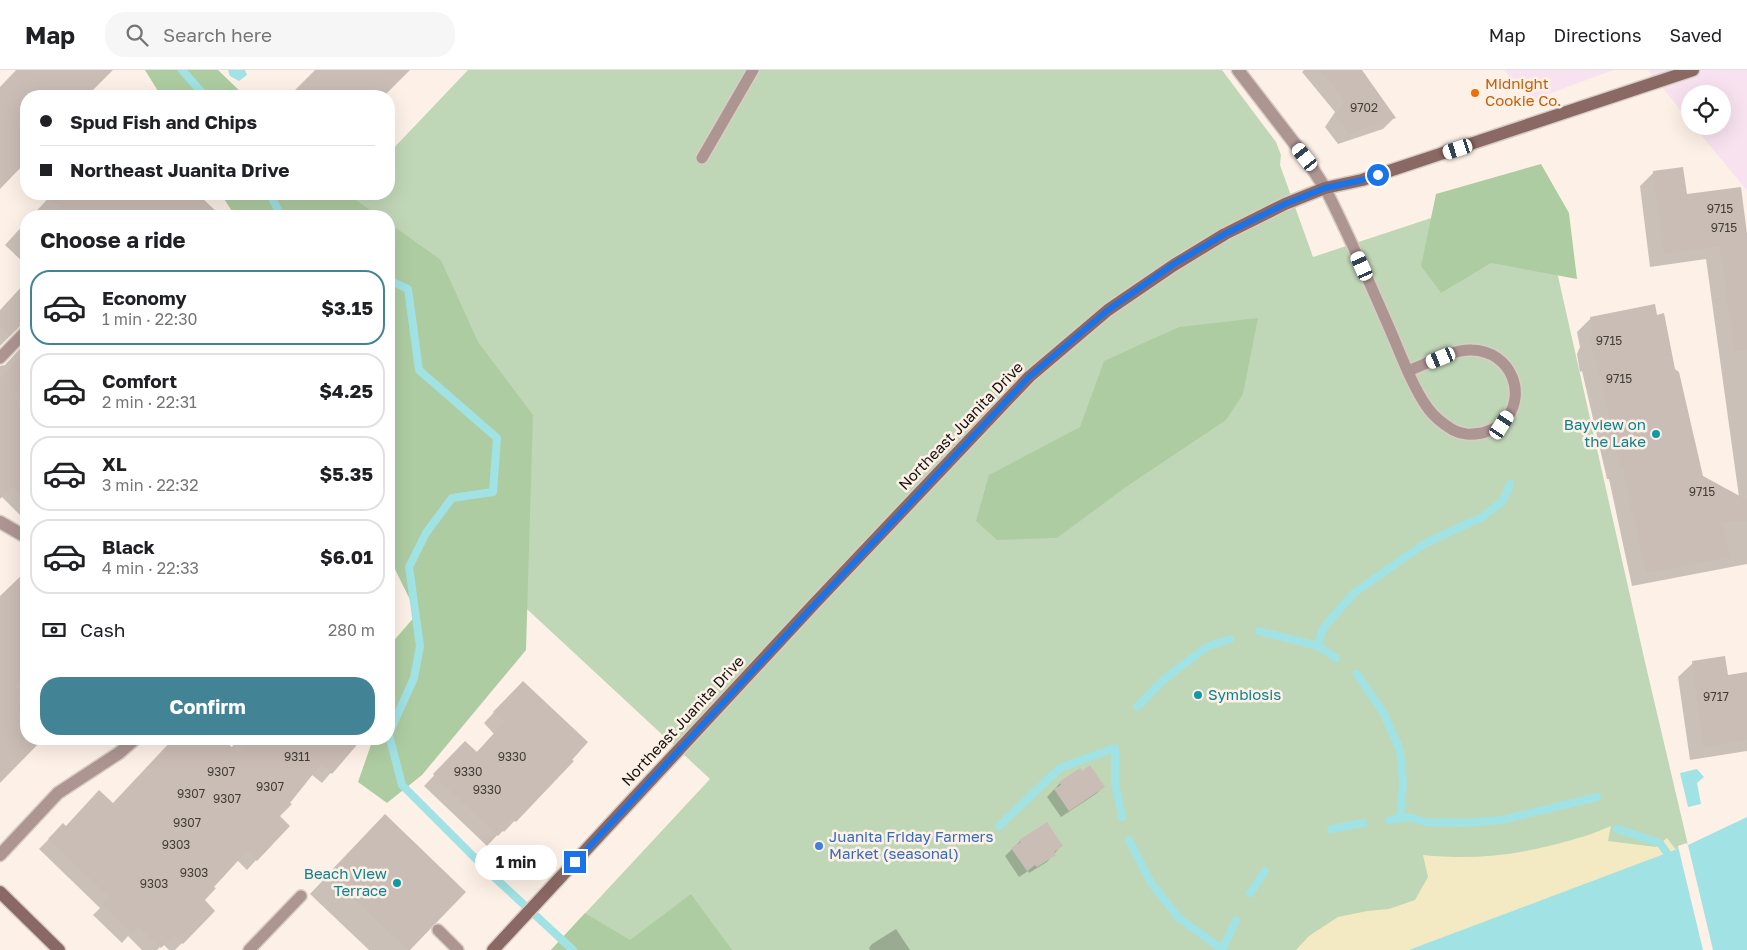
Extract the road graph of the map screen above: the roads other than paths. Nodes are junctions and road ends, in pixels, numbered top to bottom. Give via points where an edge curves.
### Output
1 (753, 70) edge
2 (1238, 70) edge
3 (1693, 70) edge
4 (1670, 74) edge
5 (702, 158) dead end
6 (1325, 188) junction
7 (20, 337) edge
8 (0, 358) edge
9 (1408, 371) junction
10 (0, 522) edge
11 (20, 534) edge
12 (128, 745) edge
13 (0, 855) edge
14 (0, 892) edge
15 (301, 896) dead end
16 (438, 930) dead end
17 (59, 950) edge
18 (249, 950) edge
19 (458, 950) edge
20 (492, 950) edge

1 - 5 lane
2 - 6 street
3 - 4 main road, Northeast Juanita Drive
4 - 6 main road, Northeast Juanita Drive via 1362,180
6 - 9 lane
6 - 20 main road, Northeast Juanita Drive via 1225,234 1174,264 1108,310 1029,377
7 - 8 lane
9 - 9 lane via 1434,416 1456,432 1471,436 1502,425 1516,398 1515,382 1510,372 1488,352 1458,351
10 - 11 street
12 - 13 street via 58,792
14 - 17 main road
15 - 18 lane
16 - 19 lane

